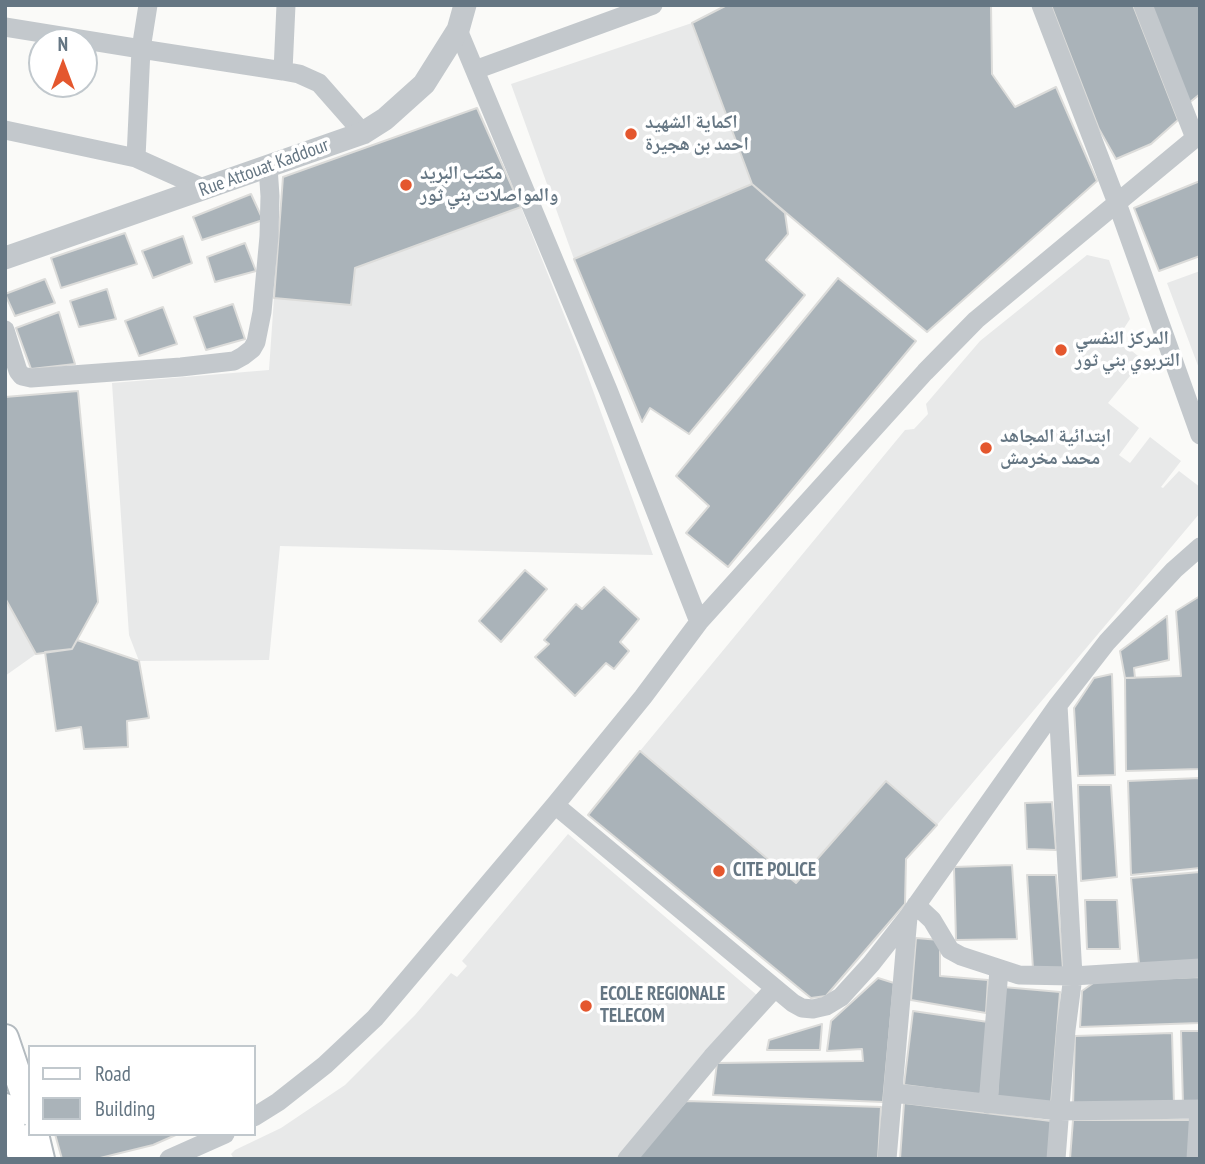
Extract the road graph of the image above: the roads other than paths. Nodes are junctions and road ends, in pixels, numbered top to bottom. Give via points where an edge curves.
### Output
1 (148, 5) edge
2 (286, 5) edge
3 (465, 5) edge
4 (653, 5) edge
5 (1041, 5) edge
6 (1143, 5) edge
7 (5, 27) edge
8 (458, 30) junction
9 (141, 49) junction
10 (475, 70) junction
11 (283, 71) junction
12 (5, 130) edge
13 (363, 133) junction
14 (1198, 136) edge
15 (136, 159) junction
16 (268, 167) junction
17 (205, 190) junction
18 (1117, 203) junction
19 (5, 258) edge
20 (5, 330) edge
21 (1200, 435) edge
22 (1200, 547) edge
23 (699, 622) junction
24 (1058, 705) junction
25 (555, 805) junction
26 (912, 911) junction
27 (1200, 968) edge
28 (999, 970) junction
29 (1073, 976) junction
30 (774, 989) junction
31 (5, 1038) edge
32 (893, 1093) junction
33 (988, 1104) junction
34 (28, 1106) edge
35 (5, 1107) edge
36 (1199, 1109) edge
37 (1059, 1111) junction
38 (256, 1116) edge
39 (35, 1136) edge
40 (214, 1145) edge
41 (22, 1159) edge
42 (41, 1159) edge
43 (169, 1159) edge
44 (627, 1159) edge
45 (887, 1159) edge
46 (1056, 1159) edge
47 (1196, 1159) edge

1 - 9 street
2 - 11 street
3 - 8 street, Rue Attouat Kaddour
4 - 10 street
5 - 18 street
6 - 14 street
7 - 9 street
8 - 10 street
8 - 13 street, Rue Attouat Kaddour via 424,84
9 - 11 street
9 - 15 street
10 - 23 street
11 - 13 street via 318,83
12 - 15 street
13 - 16 street, Rue Attouat Kaddour
14 - 18 street
15 - 17 street
16 - 17 street, Rue Attouat Kaddour
16 - 20 street via 269,236 262,312 256,342 243,356 181,367 31,378 18,371
17 - 19 street, Rue Attouat Kaddour
18 - 21 street
18 - 23 street via 975,320
22 - 24 street via 1107,642
23 - 25 street
24 - 26 street
24 - 29 street
25 - 30 street
25 - 38 street via 374,1018 325,1065
26 - 28 street via 932,920 950,950
26 - 30 street via 833,1003 802,1008
26 - 32 street
27 - 29 street
28 - 29 street
28 - 33 street
29 - 37 street
30 - 44 street
31 - 34 main road
32 - 33 street
32 - 45 street
33 - 37 street
35 - 41 main road
36 - 37 street
36 - 47 street
37 - 46 street
39 - 42 main road
40 - 43 street

